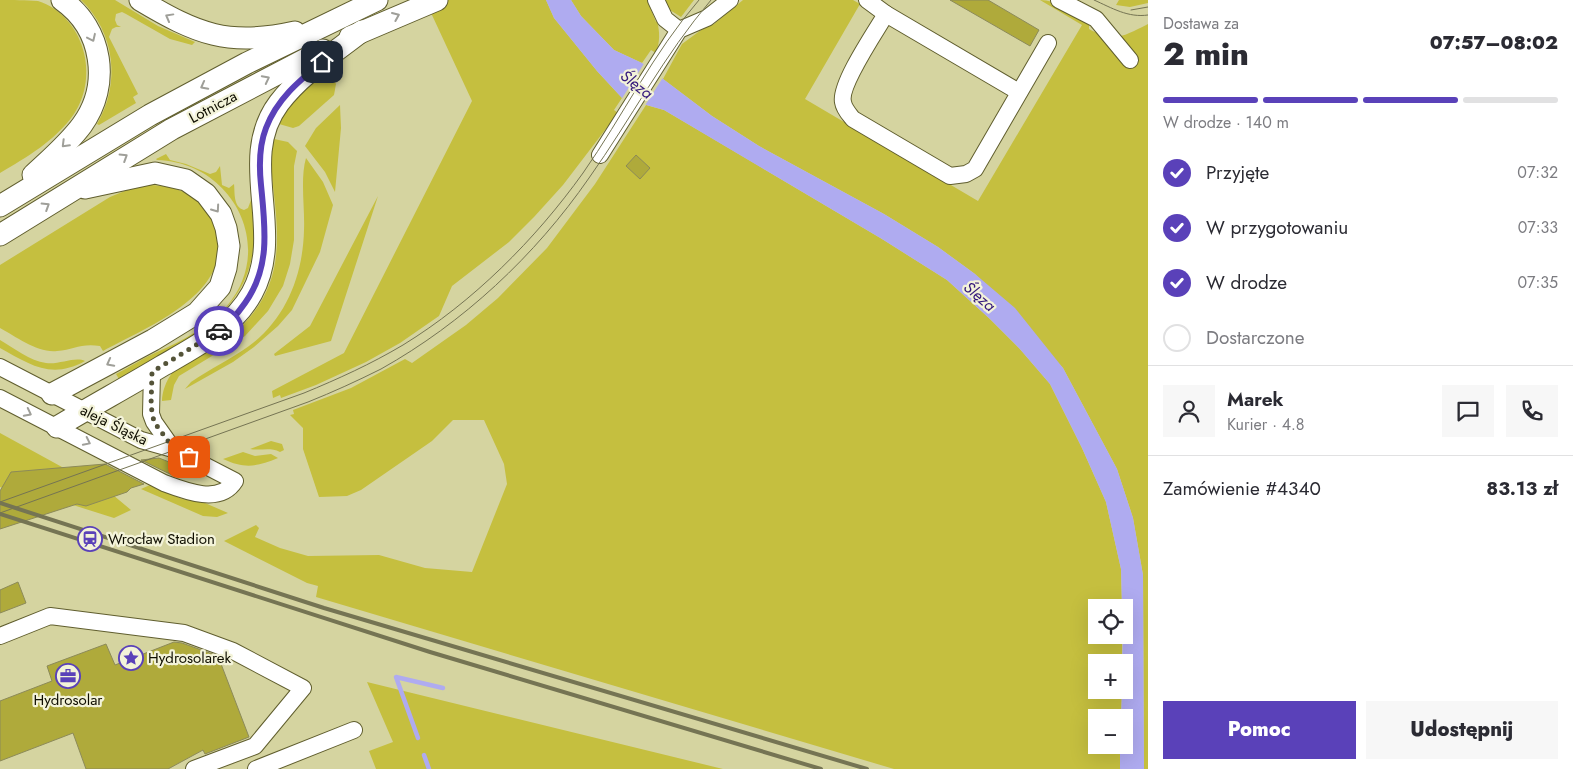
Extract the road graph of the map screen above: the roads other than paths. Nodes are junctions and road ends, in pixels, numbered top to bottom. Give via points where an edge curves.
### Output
1 (62, 0) edge
2 (140, 0) edge
3 (377, 0) edge
4 (656, 0) edge
5 (730, 0) edge
6 (1059, 0) edge
7 (434, 1) edge
8 (875, 4) edge
9 (313, 29) junction
10 (679, 30) junction
11 (362, 31) junction
12 (1048, 43) dead end
13 (1130, 60) dead end
14 (1019, 92) junction
15 (600, 155) dead end
16 (68, 192) junction
17 (2, 204) edge
18 (0, 235) edge
19 (0, 366) edge
20 (152, 372) junction
21 (52, 394) junction
22 (0, 398) edge
23 (84, 411) junction
24 (57, 427) junction
25 (174, 449) junction
26 (0, 636) edge
27 (354, 730) dead end
28 (194, 769) edge
29 (256, 769) edge

1 -> 17 main road via 82,18 94,40 99,59 94,103 69,140
9 -> 2 main road via 276,36 216,36 172,19
3 - 9 main road, Lotnicza
4 - 10 street via 665,18
5 - 10 street via 707,18
6 - 13 street
11 -> 7 main road, Lotnicza
8 - 14 street
8 - 14 street via 843,92 842,101 846,109 861,124 950,176 959,176 975,169
9 -> 17 main road, Lotnicza via 150,115
10 - 15 street
16 -> 11 main road, Lotnicza via 180,124
11 - 20 main road via 292,87 278,104 265,129 260,152 265,250 260,276 252,294 222,329
12 - 14 street
18 -> 16 main road, Lotnicza
16 -> 21 main road via 155,173 180,178 206,194 221,214 230,246 220,287 198,313
19 - 21 street, aleja Śląska
20 - 23 main road
20 - 25 street via 151,414
21 - 23 street, aleja Śląska
21 - 24 street
22 -> 24 street, aleja Śląska
23 - 24 main road
23 - 25 street, aleja Śląska via 141,440
24 -> 25 street, aleja Śląska via 164,483 188,492 219,494 230,490 235,481
26 - 28 street via 50,616 184,633 233,651 304,688 255,746
27 - 29 street

